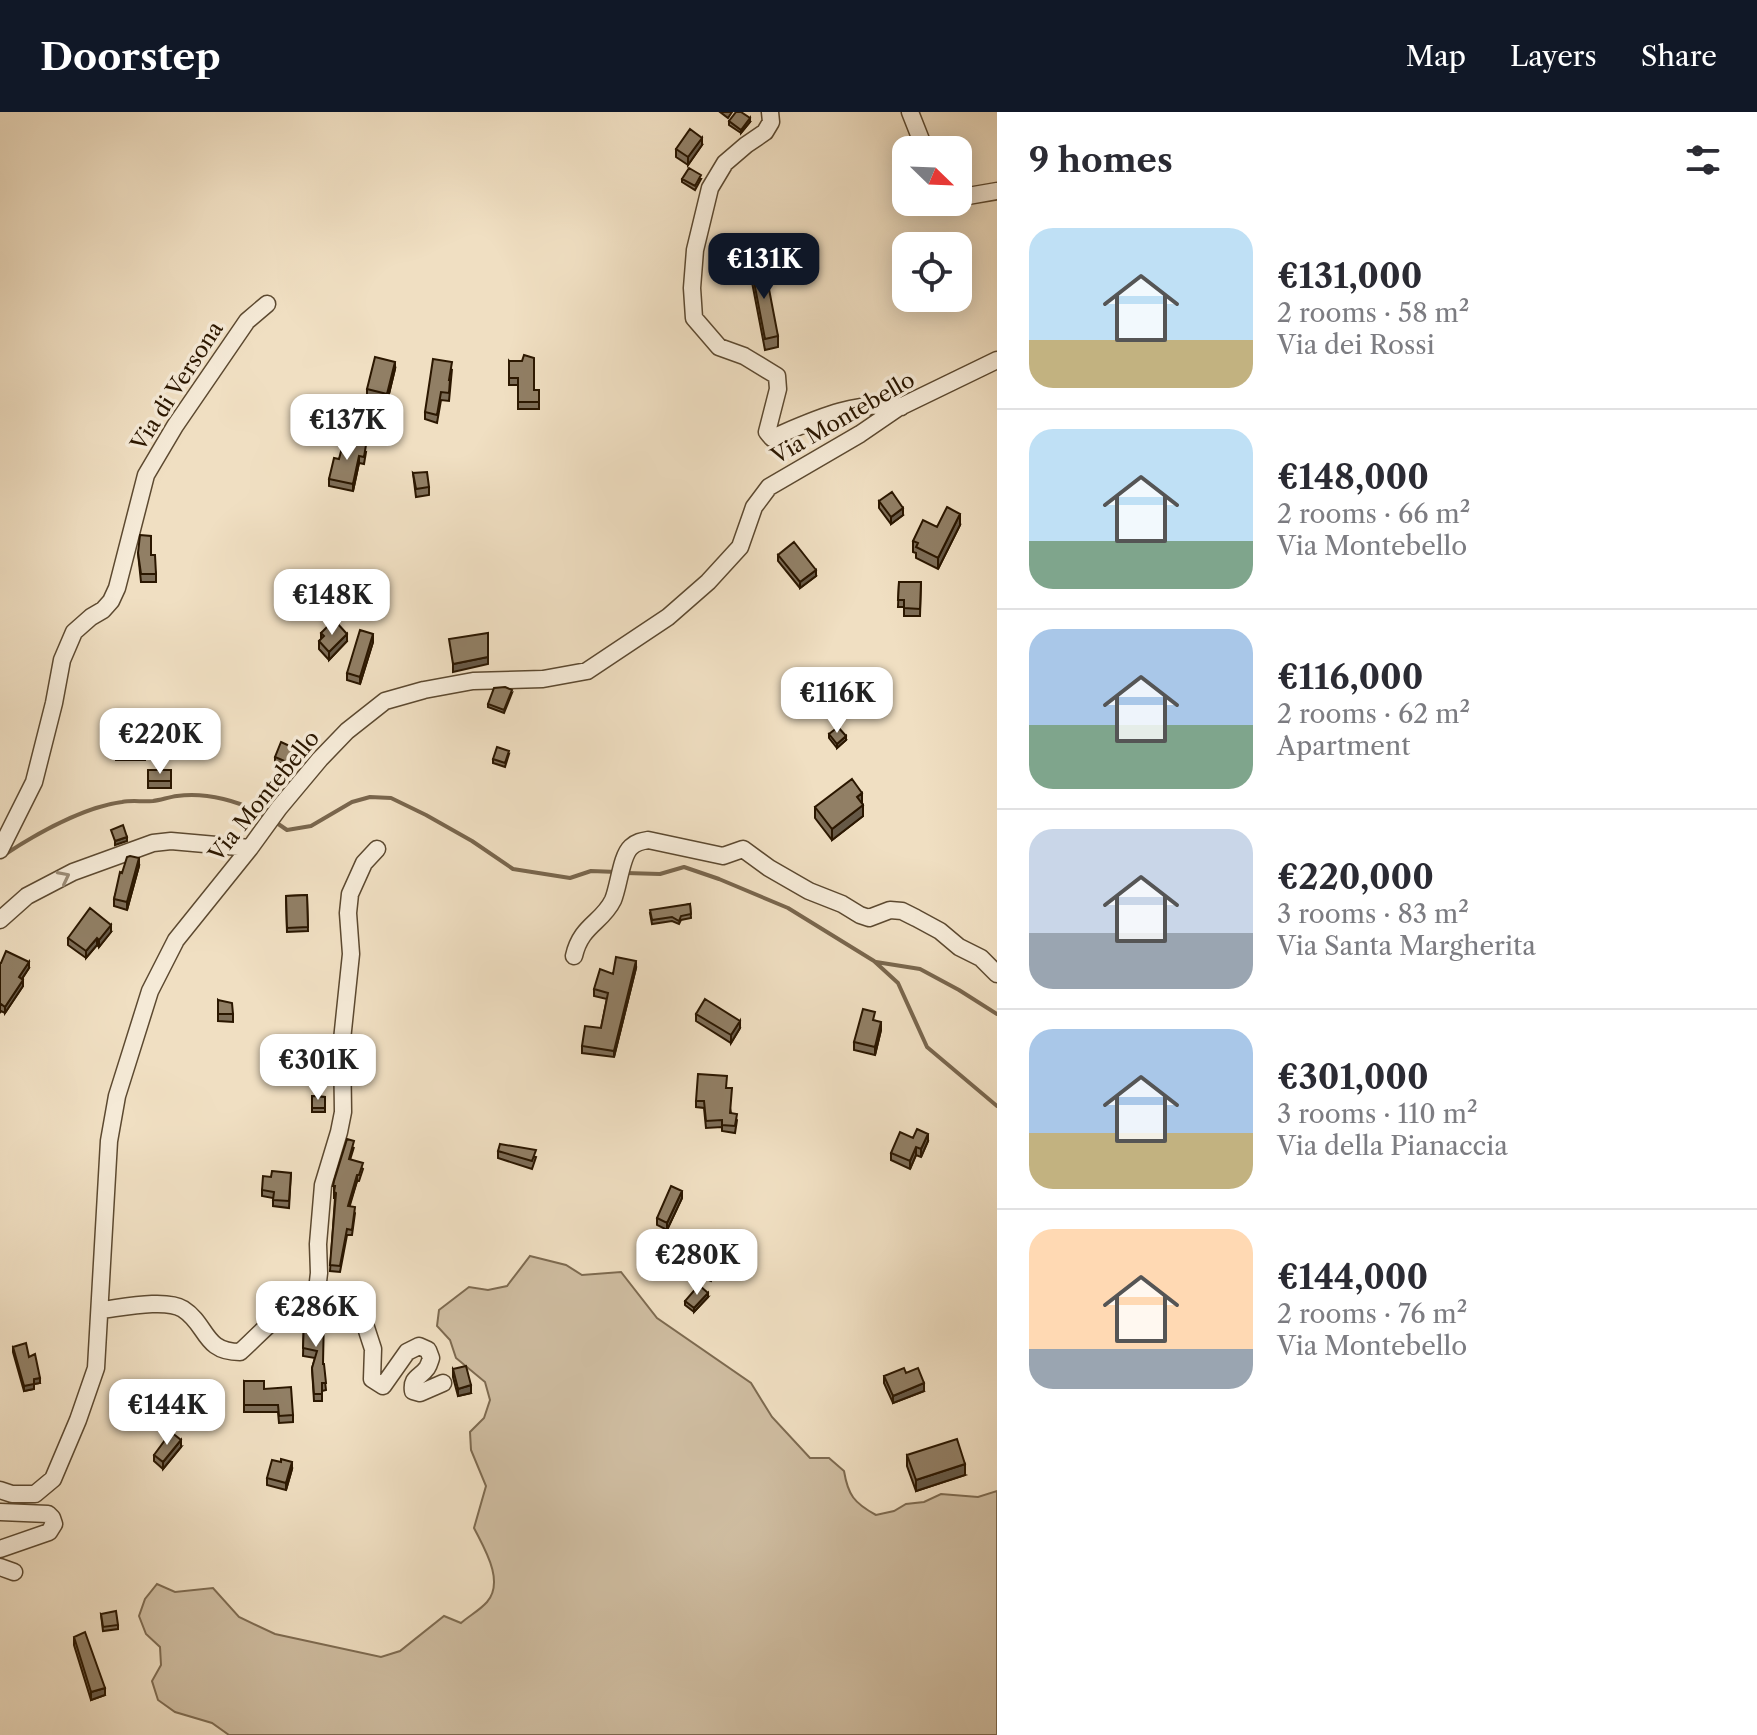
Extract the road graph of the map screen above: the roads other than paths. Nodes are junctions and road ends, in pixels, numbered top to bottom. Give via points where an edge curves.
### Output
1 (770, 112) edge
2 (910, 112) edge
3 (919, 136) edge
4 (997, 191) edge
5 (972, 195) edge
6 (267, 304) dead end
7 (997, 360) edge
8 (901, 407) junction
9 (250, 848) junction
10 (377, 849) dead end
11 (0, 850) edge
12 (0, 920) edge
13 (574, 956) dead end
14 (997, 974) edge
15 (316, 1299) junction
16 (101, 1310) junction
17 (443, 1383) dead end
18 (0, 1490) edge
19 (0, 1512) edge
20 (0, 1549) edge

1 - 8 street via 765,132 725,163 710,188 695,250 694,318 719,347 777,376 767,432 772,438 829,413
2 - 3 street
4 - 5 street
6 - 11 street, Via di Versona via 247,321 146,475 117,588 103,610 74,632 62,660 34,782
7 - 8 street, Via Montebello
8 - 9 street, Via Montebello via 769,487 754,507 740,547 718,570 668,617 587,671 543,679 473,681 385,701 320,759
12 -> 9 street via 27,896 73,872 153,843
9 - 16 street, Via Montebello via 176,940 150,991 117,1096 109,1141
10 - 15 street via 350,894 343,1112 323,1185
13 - 14 street via 584,932 608,910 630,847 648,840 723,856 743,849 809,891 860,915 902,911 981,958
15 - 16 street via 302,1300 283,1312 240,1352 213,1345 182,1309 168,1304
15 - 17 street via 355,1298 373,1349 372,1379 378,1384 383,1386 407,1352 419,1346 431,1358 415,1378 413,1391
16 - 18 street, Via Montebello via 96,1368 53,1479 35,1494
19 - 20 street via 45,1513 54,1524 49,1532

